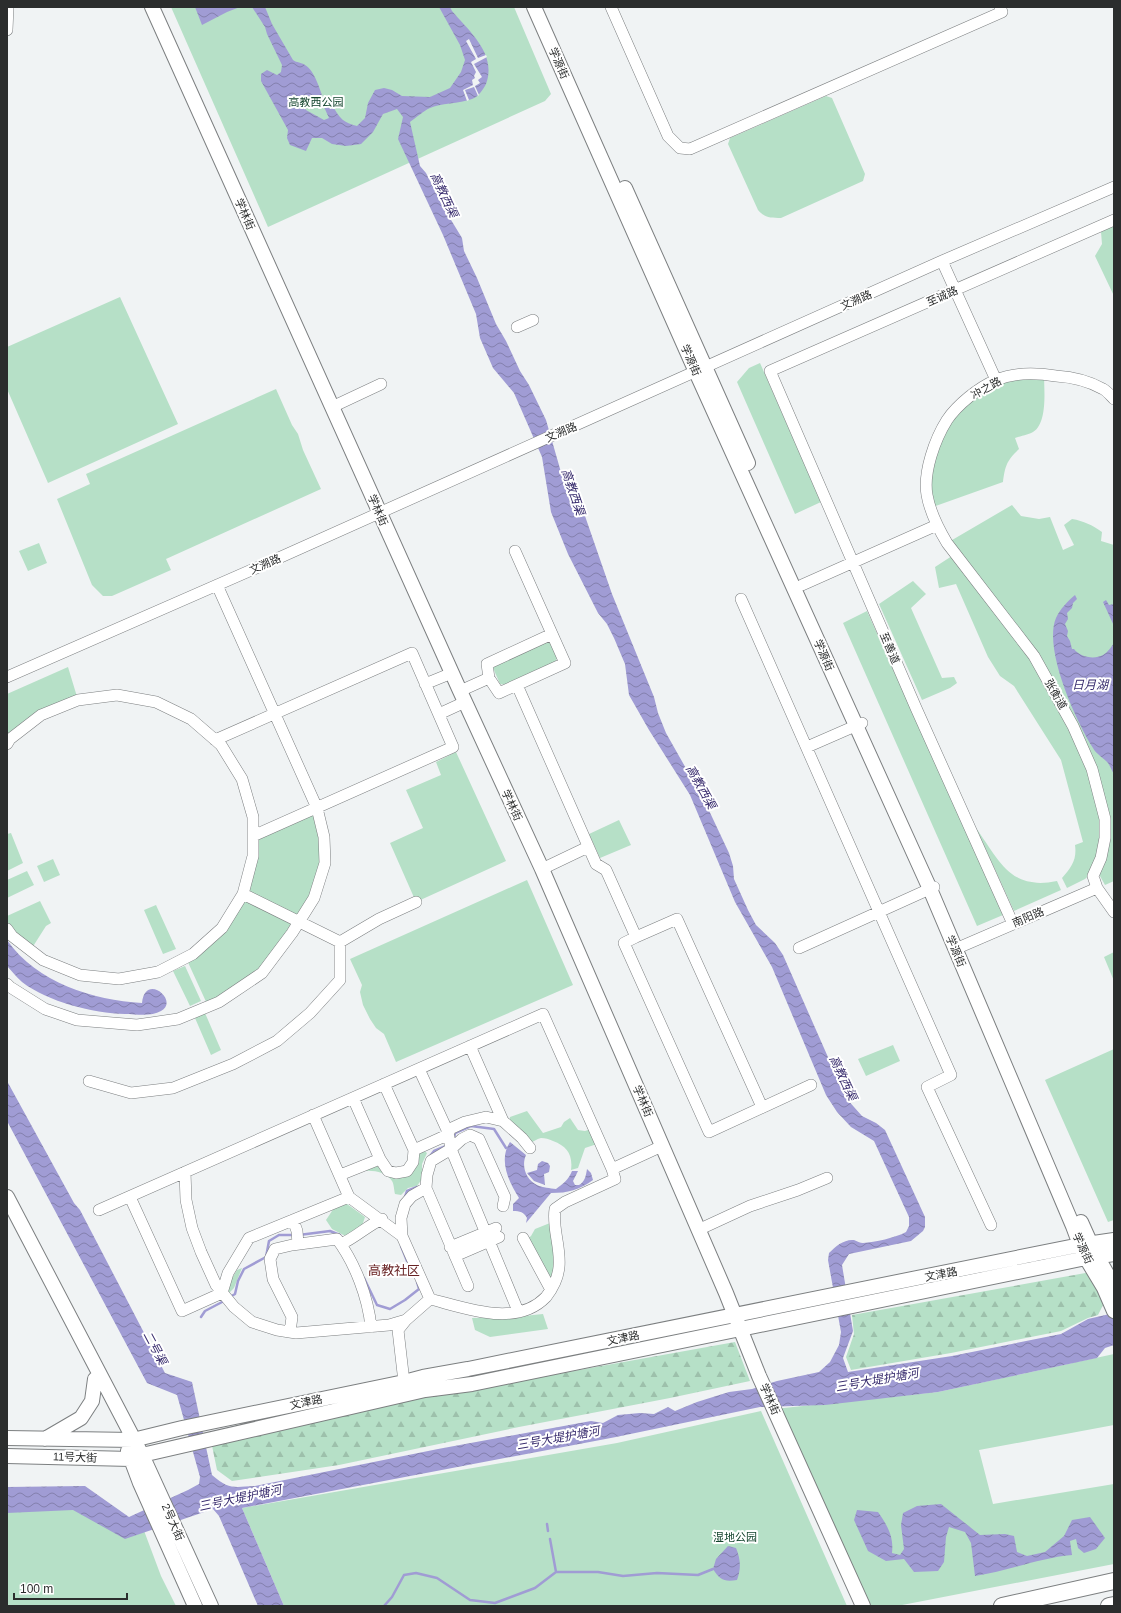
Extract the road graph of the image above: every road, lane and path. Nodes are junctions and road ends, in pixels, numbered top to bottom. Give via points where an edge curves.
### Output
1 (8, 7) edge
2 (152, 7) edge
3 (534, 7) edge
4 (544, 7) edge
5 (611, 7) edge
6 (1000, 7) edge
7 (7, 30) edge
8 (1114, 187) edge
9 (1114, 220) edge
10 (942, 261) junction
11 (955, 290) junction
12 (534, 320) dead end
13 (516, 327) dead end
14 (701, 370) junction
15 (770, 371) joint
16 (996, 380) junction
17 (381, 384) dead end
18 (1114, 399) edge
19 (332, 407) junction
20 (380, 513) junction
21 (937, 525) junction
22 (515, 551) dead end
23 (853, 562) junction
24 (217, 585) junction
25 (802, 586) junction
26 (741, 599) dead end
27 (552, 634) junction
28 (452, 673) junction
29 (7, 677) edge
30 (489, 678) junction
31 (425, 684) junction
32 (517, 685) junction
33 (462, 697) junction
34 (275, 713) junction
35 (439, 714) junction
36 (859, 724) junction
37 (215, 740) junction
38 (7, 744) edge
39 (807, 747) junction
40 (317, 808) junction
41 (253, 836) junction
42 (588, 847) junction
43 (542, 869) junction
44 (932, 888) junction
45 (1097, 888) junction
46 (243, 894) junction
47 (416, 902) dead end
48 (878, 912) junction
49 (1114, 912) edge
50 (299, 922) junction
51 (1013, 924) junction
52 (7, 929) edge
53 (636, 937) junction
54 (340, 942) junction
55 (960, 947) junction
56 (799, 948) dead end
57 (7, 984) edge
58 (470, 1046) junction
59 (419, 1068) junction
60 (89, 1081) dead end
61 (384, 1084) junction
62 (811, 1085) dead end
63 (353, 1098) junction
64 (762, 1108) junction
65 (313, 1115) junction
66 (503, 1121) junction
67 (449, 1140) junction
68 (662, 1146) junction
69 (530, 1148) dead end
70 (414, 1150) junction
71 (380, 1159) junction
72 (612, 1169) junction
73 (185, 1172) junction
74 (340, 1175) junction
75 (827, 1178) dead end
76 (426, 1188) junction
77 (130, 1196) junction
78 (349, 1197) junction
79 (7, 1198) edge
80 (503, 1206) dead end
81 (99, 1210) dead end
82 (7, 1214) edge
83 (382, 1219) junction
84 (293, 1220) junction
85 (991, 1225) dead end
86 (698, 1230) junction
87 (398, 1232) junction
88 (492, 1235) junction
89 (524, 1238) dead end
90 (298, 1239) junction
91 (1114, 1240) edge
92 (344, 1243) junction
93 (1086, 1245) junction
94 (452, 1251) junction
95 (1114, 1254) edge
96 (1092, 1258) junction
97 (1113, 1284) edge
98 (468, 1286) dead end
99 (551, 1290) junction
100 (226, 1297) junction
101 (859, 1297) junction
102 (430, 1299) junction
103 (827, 1304) junction
104 (1112, 1307) edge
105 (518, 1312) junction
106 (735, 1315) junction
107 (406, 1320) junction
108 (371, 1327) junction
109 (740, 1328) junction
110 (290, 1332) junction
111 (95, 1379) junction
112 (404, 1382) junction
113 (7, 1438) edge
114 (45, 1439) junction
115 (129, 1440) junction
116 (7, 1456) edge
117 (136, 1457) junction
118 (172, 1537) junction
119 (1114, 1581) edge
120 (1114, 1590) edge
121 (1114, 1605) edge
122 (195, 1606) edge
123 (212, 1606) edge
124 (863, 1606) edge
125 (1002, 1606) edge
126 (1027, 1606) edge
127 (1109, 1606) edge

1 - 7 street
2 - 19 main road, 学林街
3 - 14 main road, 学源街
4 - 14 main road, 学源街
5 - 6 street via 668,136 680,148 690,150 1002,12
8 - 10 street, 文溯路
9 - 11 street, 至诚路
10 - 11 street
10 - 14 street, 文溯路
11 - 15 street, 至诚路
11 - 16 street
12 - 13 street
14 - 20 street, 文溯路
14 - 25 main road, 学源街
14 - 36 main road, 学源街
15 - 23 street, 至善道
16 - 18 street, 冲之路 via 1018,374 1073,377 1104,389
16 - 21 street, 冲之路 via 971,395 948,419 933,449 926,494
17 - 19 street
19 - 20 main road, 学林街
20 - 24 street, 文溯路
20 - 28 main road, 学林街
21 - 23 street
21 - 45 street, 张衡道 via 947,543 1034,656 1073,726 1092,769 1105,819 1101,858 1093,876
22 - 27 street
23 - 25 street
23 - 51 street, 至善道
24 - 29 street, 文溯路
24 - 34 street
25 - 36 main road, 学源街
26 - 39 street
27 - 30 street via 487,664
27 - 32 street via 565,664
28 - 31 street
28 - 33 main road, 学林街
30 - 32 street via 499,693
30 - 33 street
31 - 34 street via 412,654
31 - 35 street
32 - 42 street
33 - 35 street
33 - 43 main road, 学林街
34 - 37 street
34 - 40 street
35 - 40 street via 453,747
36 - 39 street
36 - 44 main road, 学源街
37 - 38 street via 191,719 156,702 117,695 78,700 41,715
37 - 41 street via 221,745 242,779 253,816
39 - 48 street
40 - 41 street
40 - 50 street via 324,837 325,863 314,898
41 - 46 street via 254,856
42 - 43 street
42 - 53 street via 596,864 606,870
43 - 68 main road, 学林街
44 - 48 street
44 - 55 main road, 学源街
44 - 93 main road, 学源街
45 - 49 street
45 - 51 street, 南阳路
46 - 50 street
46 - 52 street via 222,928 193,954 158,972 119,979 80,975 43,960 12,936
47 - 54 street via 379,919
48 - 56 street
48 - 85 street via 951,1075 927,1087
50 - 54 street
50 - 57 street via 262,973 219,1002 178,1019 137,1025 77,1020 45,1009
51 - 55 street, 南阳路
53 - 64 street via 677,919
53 - 64 street via 624,943 709,1132
54 - 60 street via 340,980 310,1013 277,1041 233,1064 173,1088 131,1093
55 - 93 main road, 学源街
58 - 59 street
58 - 66 street
58 - 72 street via 543,1014
59 - 61 street
59 - 67 street
61 - 63 street
61 - 70 street
62 - 64 street
63 - 65 street
63 - 71 street
65 - 73 street
65 - 74 street
66 - 67 street via 486,1117 465,1122 452,1128
66 - 69 street
67 - 70 street via 445,1136
67 - 76 street via 431,1161
67 - 80 street via 462,1139 470,1135 479,1138 505,1197
67 - 88 street
68 - 72 street
68 - 86 main road, 学林街
70 - 71 street via 413,1162 407,1171 388,1171
71 - 74 street
72 - 99 street via 615,1179 564,1202 556,1209 554,1217 559,1266 556,1282
73 - 77 street
73 - 100 street via 186,1200 192,1228 216,1285
74 - 78 street
75 - 86 street via 750,1206
76 - 87 street via 412,1196 405,1204
76 - 94 street
77 - 81 street
77 - 100 street via 182,1311
78 - 83 street
78 - 84 street
79 - 115 main road via 62,1301
82 - 111 main road
83 - 87 street
83 - 92 street
84 - 90 street
84 - 100 street via 249,1238 228,1273
86 - 106 main road, 学林街
87 - 102 street
88 - 94 street
88 - 105 street
89 - 99 street
90 - 92 street via 337,1239
90 - 110 street via 275,1249 270,1259 273,1279 292,1317
91 - 93 main road, 文津路
92 - 108 street via 369,1309
93 - 96 main road, 学源街
93 - 101 main road, 文津路
94 - 98 street
95 - 96 main road, 文津路
96 - 97 main road, 学源街
96 - 101 main road, 文津路
96 - 104 main road, 学源街
99 - 105 street via 538,1305
100 - 110 street via 252,1322
101 - 103 main road, 文津路
102 - 105 street via 488,1313
102 - 107 street
103 - 106 main road, 文津路
103 - 109 main road, 文津路
106 - 109 main road, 学林街
106 - 112 main road, 文津路
107 - 108 street
107 - 112 street via 398,1330
108 - 110 street
109 - 117 main road, 文津路 via 472,1384 425,1390
109 - 124 main road, 学林街 via 759,1376
111 - 114 main road via 92,1401 82,1418
111 - 115 main road
112 - 115 main road, 文津路
113 - 114 main road, 11号大街
114 - 115 main road, 11号大街
115 - 117 main road, 2号大街
116 - 117 main road, 11号大街
117 - 118 main road, 2号大街
118 - 122 main road, 2号大街
118 - 123 main road, 2号大街
119 - 125 highway
120 - 126 highway
121 - 127 highway

